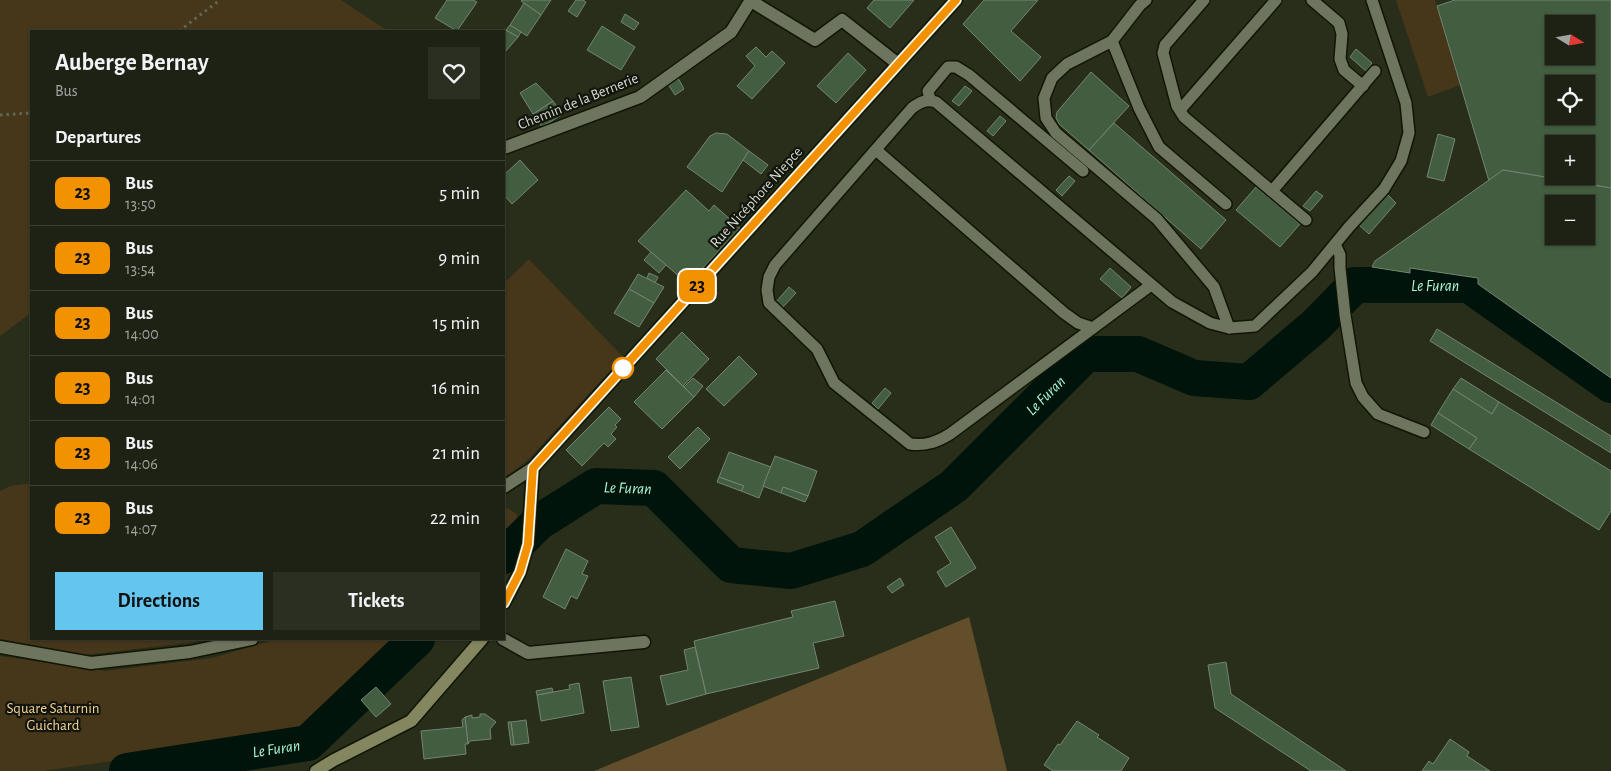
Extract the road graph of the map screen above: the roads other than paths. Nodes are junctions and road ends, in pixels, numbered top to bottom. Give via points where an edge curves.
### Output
1 (751, 0) edge
2 (956, 0) edge
3 (1146, 0) edge
4 (1204, 0) edge
5 (1276, 0) edge
6 (1312, 0) edge
7 (1372, 0) edge
8 (1112, 41) junction
9 (898, 64) junction
10 (1375, 71) dead end
11 (1363, 86) junction
12 (930, 100) junction
13 (1180, 110) junction
14 (505, 148) edge
15 (876, 150) junction
16 (1082, 171) dead end
17 (1272, 191) junction
18 (1226, 204) dead end
19 (1306, 220) dead end
20 (1335, 244) junction
21 (1151, 285) junction
22 (1093, 328) junction
23 (1228, 328) junction
24 (1424, 432) dead end
25 (533, 468) junction
26 (505, 486) edge
27 (505, 601) edge
28 (247, 640) edge
29 (481, 640) edge
30 (505, 640) edge
31 (644, 642) dead end
32 (0, 647) edge
33 (316, 771) edge

1 - 9 street via 815,40 842,20
1 - 14 street, Chemin de la Bernerie via 731,32 640,97
2 - 9 street, Rue Nicéphore Niepce
3 - 8 lane
4 - 13 lane via 1166,45 1163,53
5 - 13 lane
6 - 11 lane via 1339,23 1342,34 1340,60 1344,70
7 - 20 lane via 1406,104 1409,133 1401,161 1384,189
8 - 18 lane via 1159,147
8 - 23 lane via 1067,64 1052,78 1044,98 1046,118 1056,133 1157,219 1214,287
9 - 25 street, Rue Nicéphore Niepce
10 - 11 lane
11 - 17 lane
12 - 15 lane via 912,108
12 - 16 lane via 928,91 948,67 956,67
12 - 21 lane
13 - 17 lane via 1184,117
15 - 22 lane via 1064,313
15 - 22 lane via 775,265 769,277 769,303 817,349 834,383 910,444 922,446 950,434
17 - 19 lane
20 - 23 lane via 1312,272 1255,326
20 - 24 lane via 1340,256 1356,383 1378,414
21 - 22 lane
21 - 23 lane via 1172,302 1210,323
25 - 26 street
25 - 27 street via 528,544 520,572
28 - 32 street via 190,652 91,663
29 - 33 street via 411,720
30 - 31 street via 528,654

